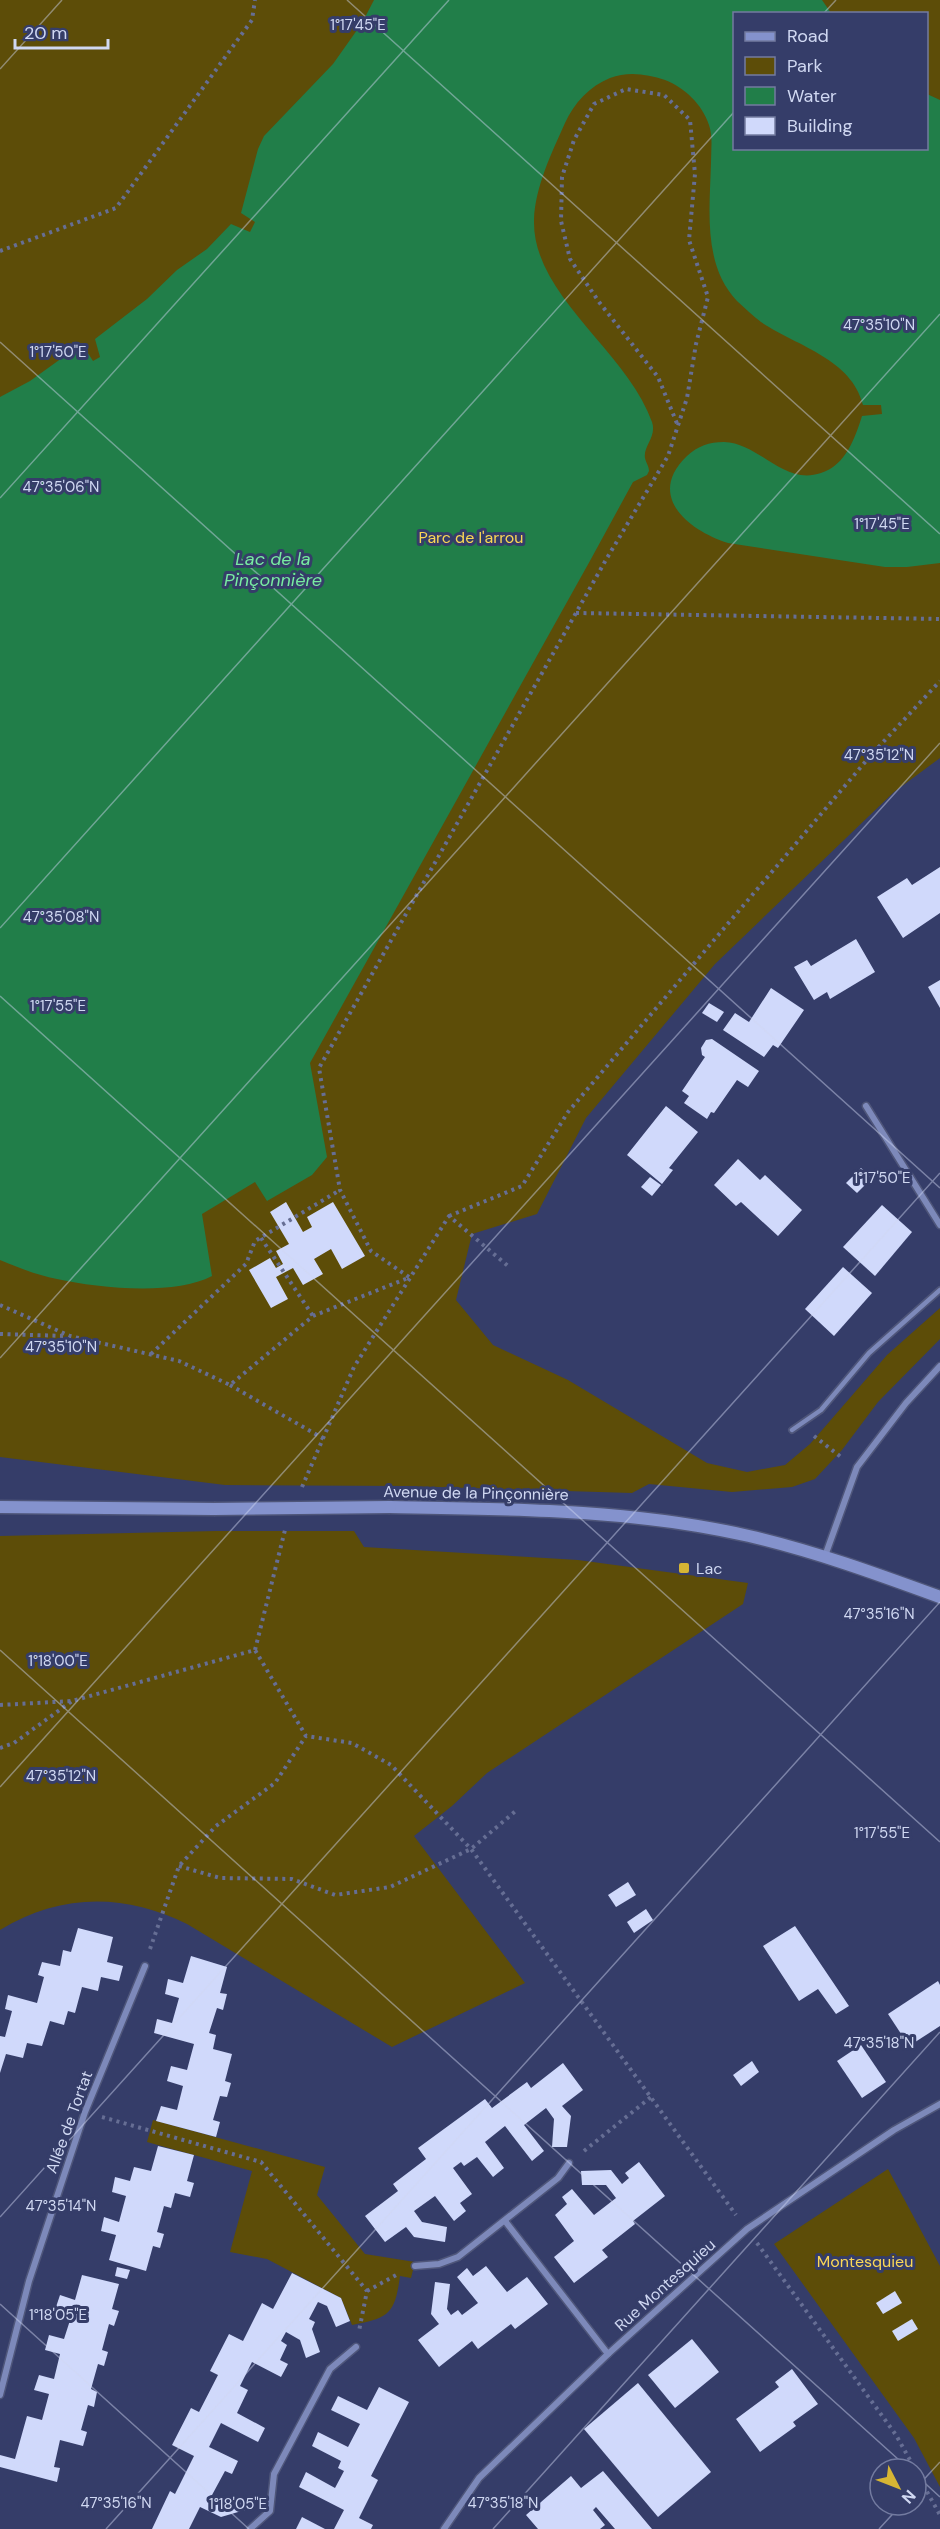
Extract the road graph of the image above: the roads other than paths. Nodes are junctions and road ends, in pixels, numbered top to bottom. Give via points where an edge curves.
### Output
1 (866, 1106) dead end
2 (940, 1225) edge
3 (940, 1290) edge
4 (940, 1366) edge
5 (792, 1430) dead end
6 (0, 1507) edge
7 (825, 1556) junction
8 (940, 1596) edge
9 (144, 1966) road end
10 (940, 2104) edge
11 (569, 2163) road end
12 (505, 2221) junction
13 (416, 2266) road end
14 (356, 2347) road end
15 (608, 2354) junction
16 (0, 2395) edge
17 (250, 2529) edge
18 (444, 2529) edge

1 - 2 street
3 - 5 lane via 869,1353 821,1410
4 - 7 street via 857,1467
6 - 7 main road, Avenue de la Pinçonnière, bridge via 548,1510 626,1516 747,1536
7 - 8 main road, Avenue de la Pinçonnière
9 - 16 street, Allée de Tortat via 85,2112 28,2281
10 - 15 street, Rue Montesquieu via 894,2130 747,2229
11 - 12 street via 558,2178
12 - 13 street via 458,2257
12 - 15 street
14 - 17 street via 330,2369 274,2474 270,2511
15 - 18 street, Rue Montesquieu via 479,2478

